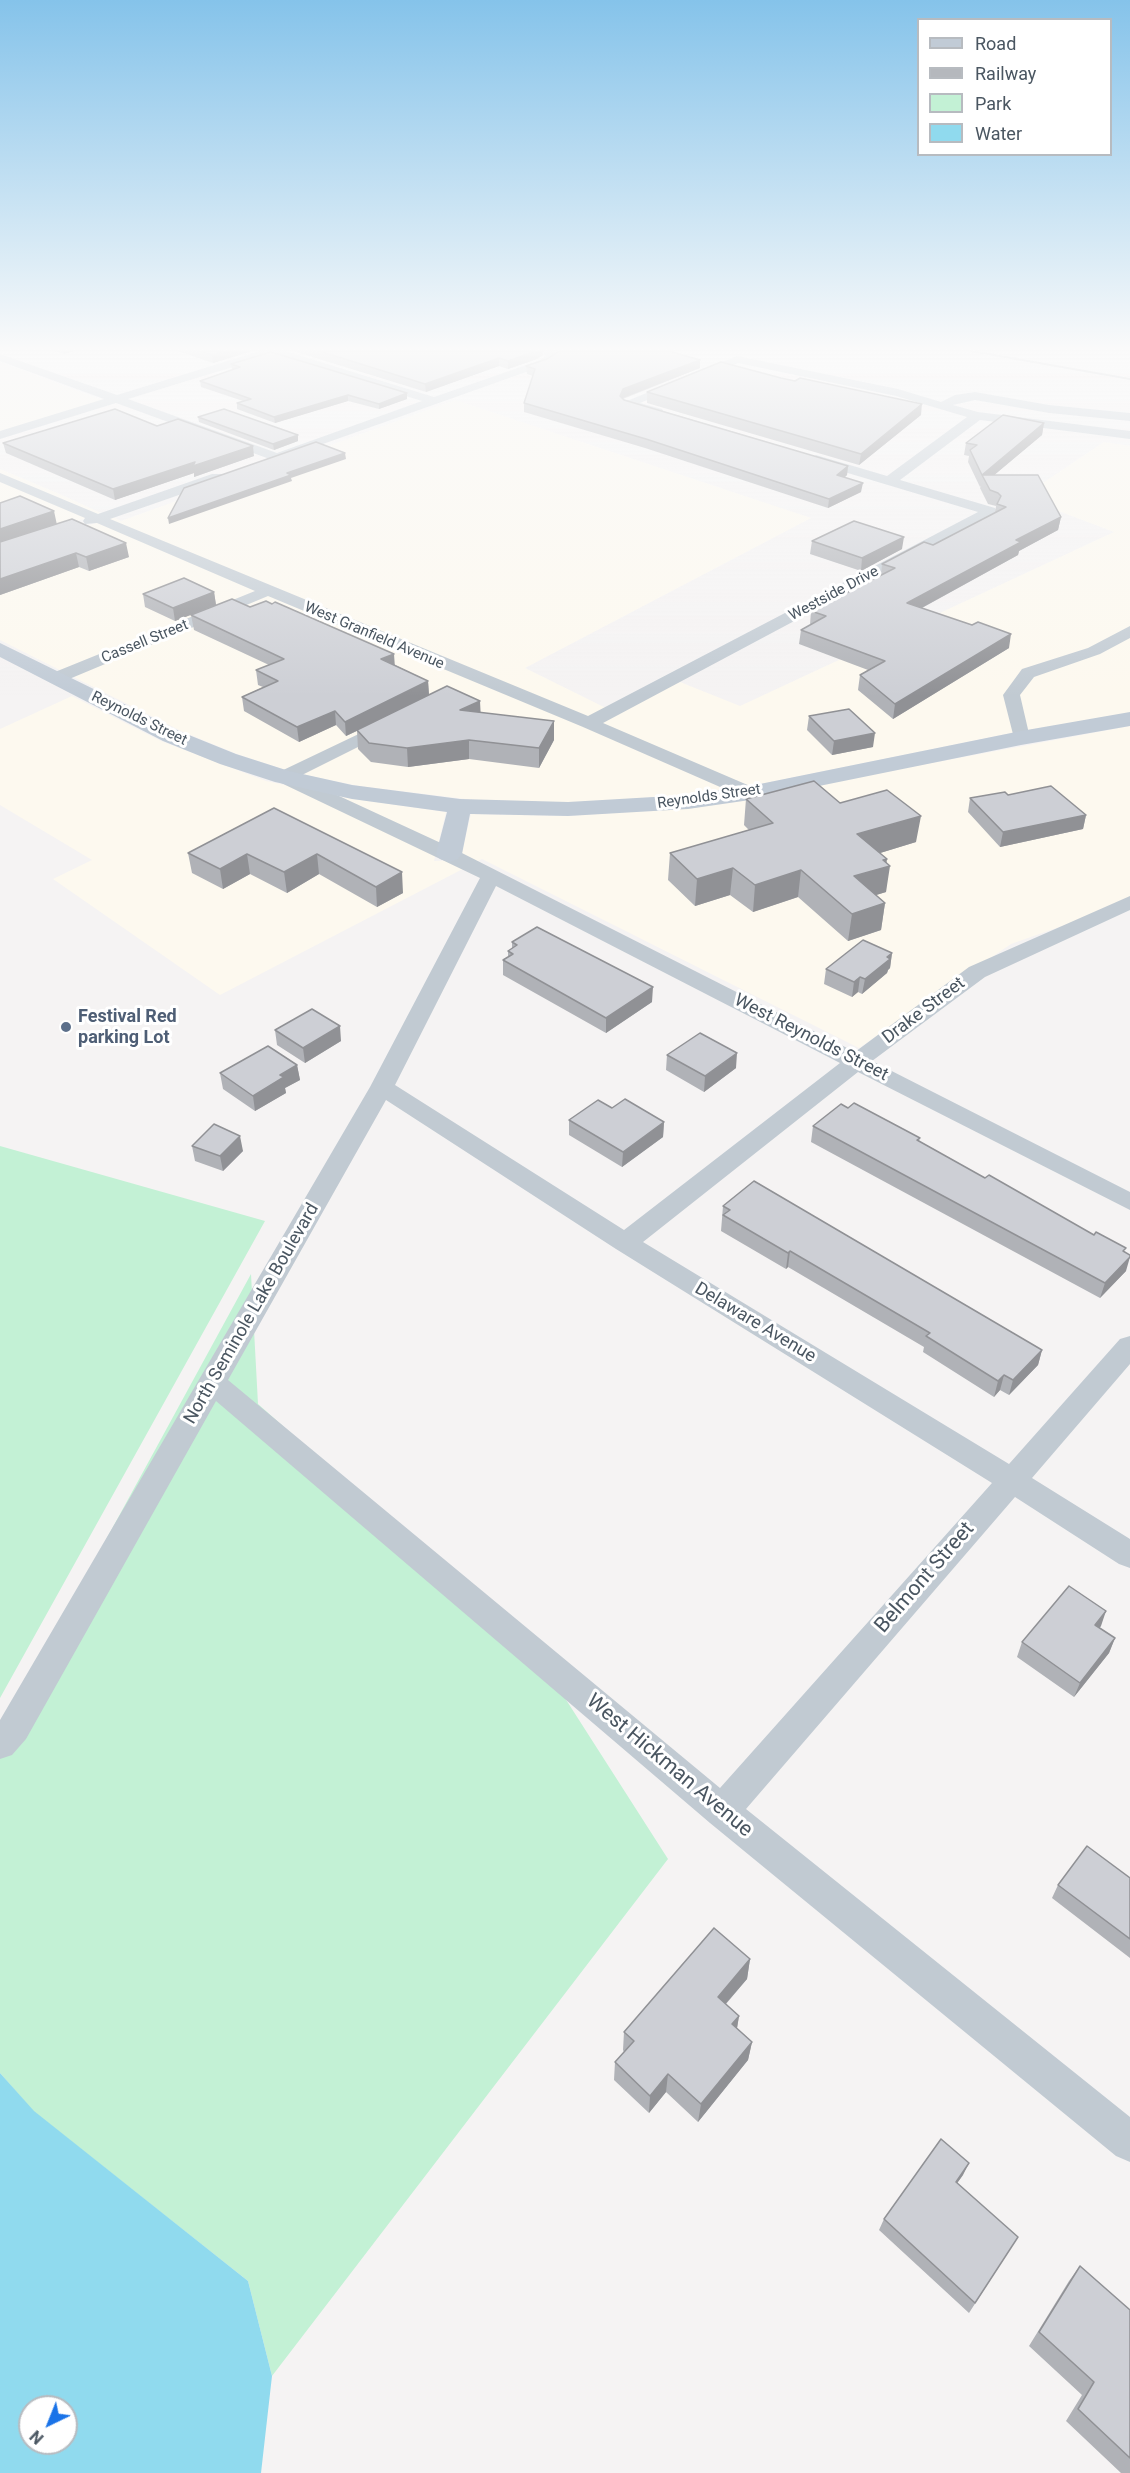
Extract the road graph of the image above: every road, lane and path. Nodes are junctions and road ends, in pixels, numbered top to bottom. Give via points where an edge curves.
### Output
1 (839, 466) edge
2 (908, 466) edge
3 (231, 472) edge
4 (0, 477) edge
5 (888, 481) junction
6 (99, 518) junction
7 (77, 525) edge
8 (268, 591) junction
9 (1130, 632) edge
10 (0, 649) edge
11 (56, 678) junction
12 (479, 680) junction
13 (458, 690) edge
14 (406, 716) edge
15 (1130, 719) edge
16 (589, 723) junction
17 (1021, 738) junction
18 (284, 777) junction
19 (750, 793) junction
20 (460, 806) junction
21 (448, 854) junction
22 (491, 876) junction
23 (1130, 902) edge
24 (856, 1062) junction
25 (382, 1087) junction
26 (1130, 1202) edge
27 (625, 1243) junction
28 (1130, 1346) edge
29 (213, 1383) junction
30 (1011, 1480) junction
31 (1130, 1555) edge
32 (0, 1744) edge
33 (722, 1812) junction
34 (1130, 2142) edge

1 - 5 street, Westside Drive
2 - 5 street
3 - 6 street
4 - 6 street, West Granfield Avenue
5 - 16 street, Westside Drive via 990,512
6 - 7 street
6 - 8 street, West Granfield Avenue
8 - 11 street, Cassell Street
8 - 12 street, West Granfield Avenue
9 - 17 street via 1094,651 1028,673 1011,695
10 - 11 main road, Reynolds Street
11 - 18 main road, Reynolds Street via 171,736
12 - 13 street
12 - 16 street, West Granfield Avenue
14 - 18 street
15 - 17 main road, Reynolds Street
16 - 19 street, West Granfield Avenue
17 - 19 main road, Reynolds Street
18 - 20 main road, Reynolds Street via 352,792
18 - 21 street, Reynolds Street
19 - 20 main road, Reynolds Street via 638,807 568,810
20 - 21 main road
21 - 22 street, Reynolds Street
22 - 24 street, West Reynolds Street
22 - 25 street, North Seminole Lake Boulevard
23 - 24 street, Drake Street via 977,972
24 - 26 street, West Reynolds Street
24 - 27 street, Drake Street
25 - 27 street, Delaware Avenue
25 - 29 street, North Seminole Lake Boulevard
27 - 30 street, Delaware Avenue
28 - 30 street, Belmont Street
29 - 32 street, North Seminole Lake Boulevard via 14,1728
29 - 33 street, West Hickman Avenue
30 - 31 street, Delaware Avenue
30 - 33 street, Belmont Street
33 - 34 street, West Hickman Avenue

